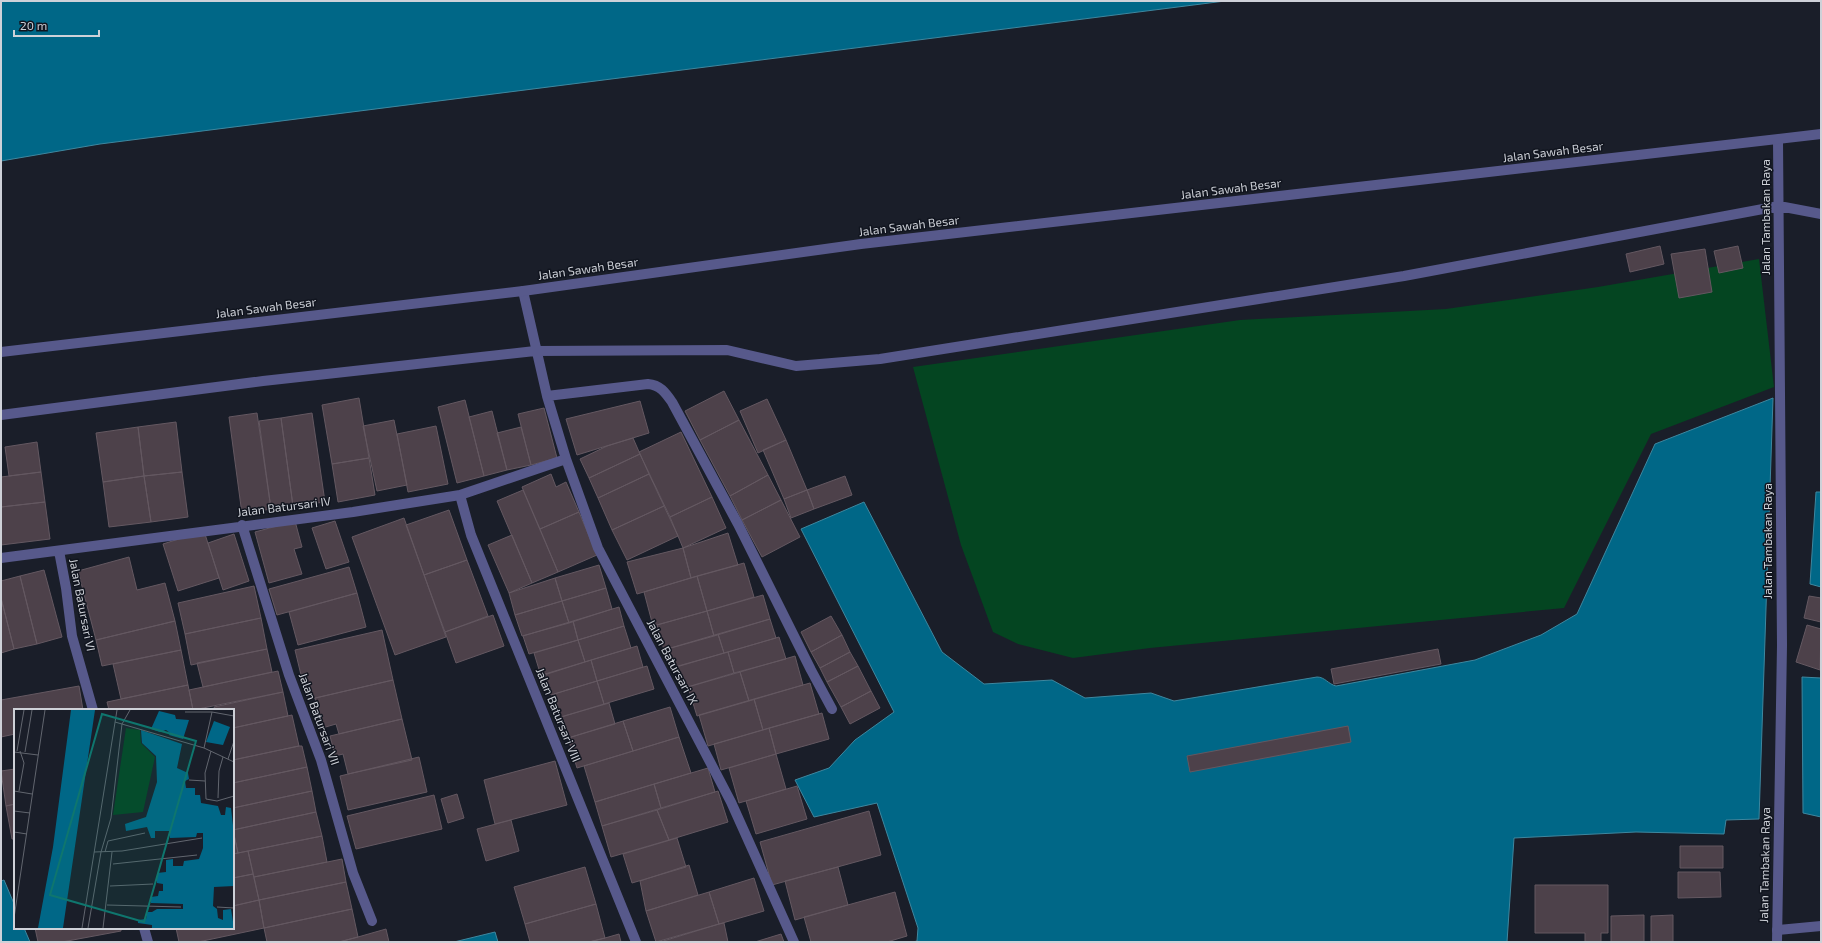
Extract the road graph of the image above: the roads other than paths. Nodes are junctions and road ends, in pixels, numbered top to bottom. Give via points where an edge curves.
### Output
1 (1821, 134) edge
2 (1778, 140) junction
3 (1779, 206) junction
4 (1821, 214) edge
5 (523, 291) junction
6 (1, 352) edge
7 (536, 355) junction
8 (546, 392) junction
9 (1, 414) edge
10 (566, 459) junction
11 (460, 495) junction
12 (242, 525) junction
13 (58, 551) junction
14 (1, 558) edge
15 (93, 709) edge
16 (832, 709) dead end
17 (372, 922) dead end
18 (1821, 926) edge
19 (144, 929) edge
20 (1777, 930) junction
21 (148, 942) edge
22 (636, 942) edge
23 (794, 942) edge
24 (1777, 942) edge

1 - 2 street, Jalan Sawah Besar
2 - 3 street, Jalan Tambakan Raya
2 - 5 street, Jalan Sawah Besar via 861,244
3 - 4 street
3 - 7 street via 1404,276 880,358 796,366 727,350
3 - 20 street, Jalan Tambakan Raya via 1782,645
5 - 6 street, Jalan Sawah Besar
5 - 7 street
7 - 8 street, Jalan Batursari IX
7 - 9 street via 263,381
8 - 10 street, Jalan Batursari IX
8 - 16 street via 648,384 656,384 661,388 672,402 738,524
10 - 11 street, Jalan Batursari IV
10 - 23 street, Jalan Batursari IX via 598,548 731,802
11 - 12 street, Jalan Batursari IV via 353,512
11 - 22 street, Jalan Batursari VIII via 471,535
12 - 13 street, Jalan Batursari IV
12 - 17 street, Jalan Batursari VII via 289,675 321,760 353,873
13 - 14 street, Jalan Batursari IV
13 - 15 street, Jalan Batursari VI via 72,636
18 - 20 street
19 - 21 street
20 - 24 street, Jalan Tambakan Raya

